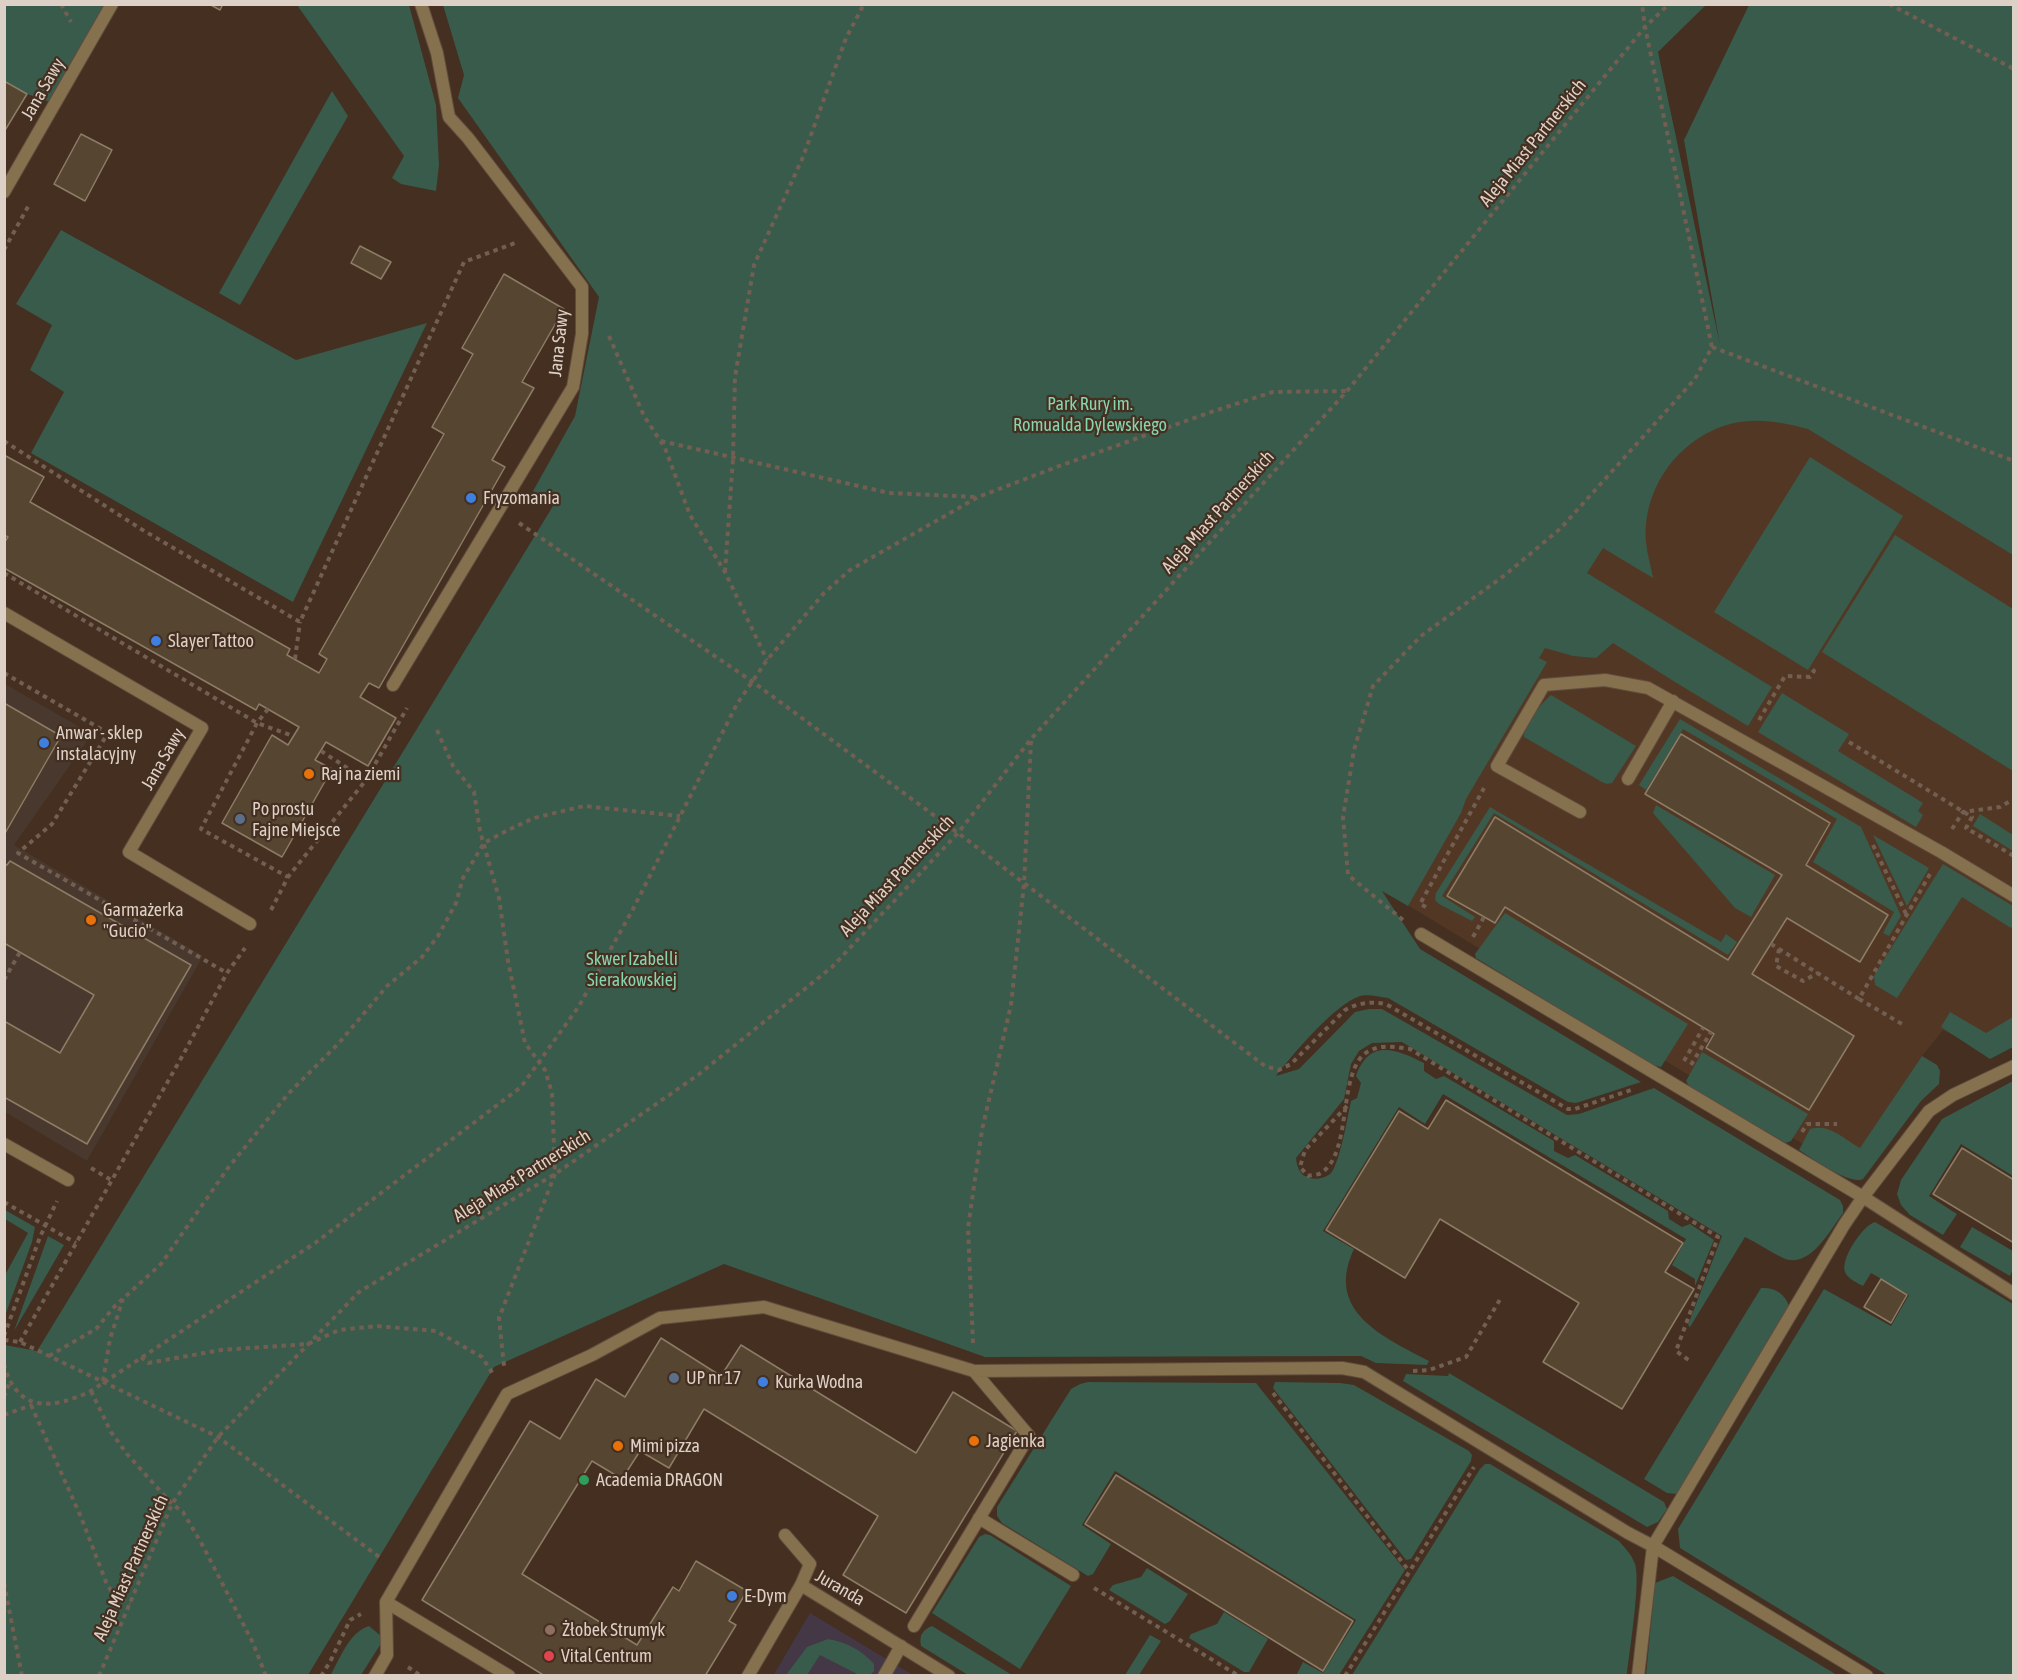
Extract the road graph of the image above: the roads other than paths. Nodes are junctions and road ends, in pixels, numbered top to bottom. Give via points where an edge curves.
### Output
1 (112, 4) edge
2 (421, 4) edge
3 (5, 191) edge
4 (4, 614) edge
5 (393, 685) road end
6 (1673, 701) junction
7 (1628, 779) dead end
8 (1580, 812) dead end
9 (2013, 896) edge
10 (250, 924) dead end
11 (1421, 934) road end
12 (2013, 1066) edge
13 (4, 1144) edge
14 (68, 1180) road end
15 (1863, 1197) junction
16 (2013, 1294) edge
17 (974, 1371) junction
18 (979, 1518) junction
19 (785, 1535) dead end
20 (1653, 1546) junction
21 (1073, 1575) road end
22 (801, 1585) junction
23 (386, 1602) junction
24 (914, 1626) dead end
25 (901, 1646) junction
26 (375, 1676) edge
27 (509, 1676) edge
28 (748, 1676) edge
29 (884, 1676) edge
30 (949, 1676) edge
31 (1638, 1676) edge
32 (1868, 1676) edge

1 - 3 street, Jana Sawy
2 - 5 street, Jana Sawy via 437,53 449,117 582,287 582,334 573,387
4 - 10 street, Jana Sawy via 202,728 129,852
6 - 7 street
6 - 8 street via 1648,688 1605,680 1544,685 1497,766
6 - 9 street
11 - 15 street
12 - 15 street via 1929,1111
13 - 14 street
15 - 16 street
15 - 20 street
17 - 18 street via 1029,1436
17 - 20 street via 1342,1368 1364,1372
17 - 23 street via 764,1307 660,1318 507,1394
18 - 21 street
18 - 24 street
19 - 22 street via 810,1564
20 - 31 street
20 - 32 street
22 - 25 street, Juranda
22 - 28 street, Juranda
23 - 26 street via 387,1655
23 - 27 street
25 - 29 street
25 - 30 street, Juranda

